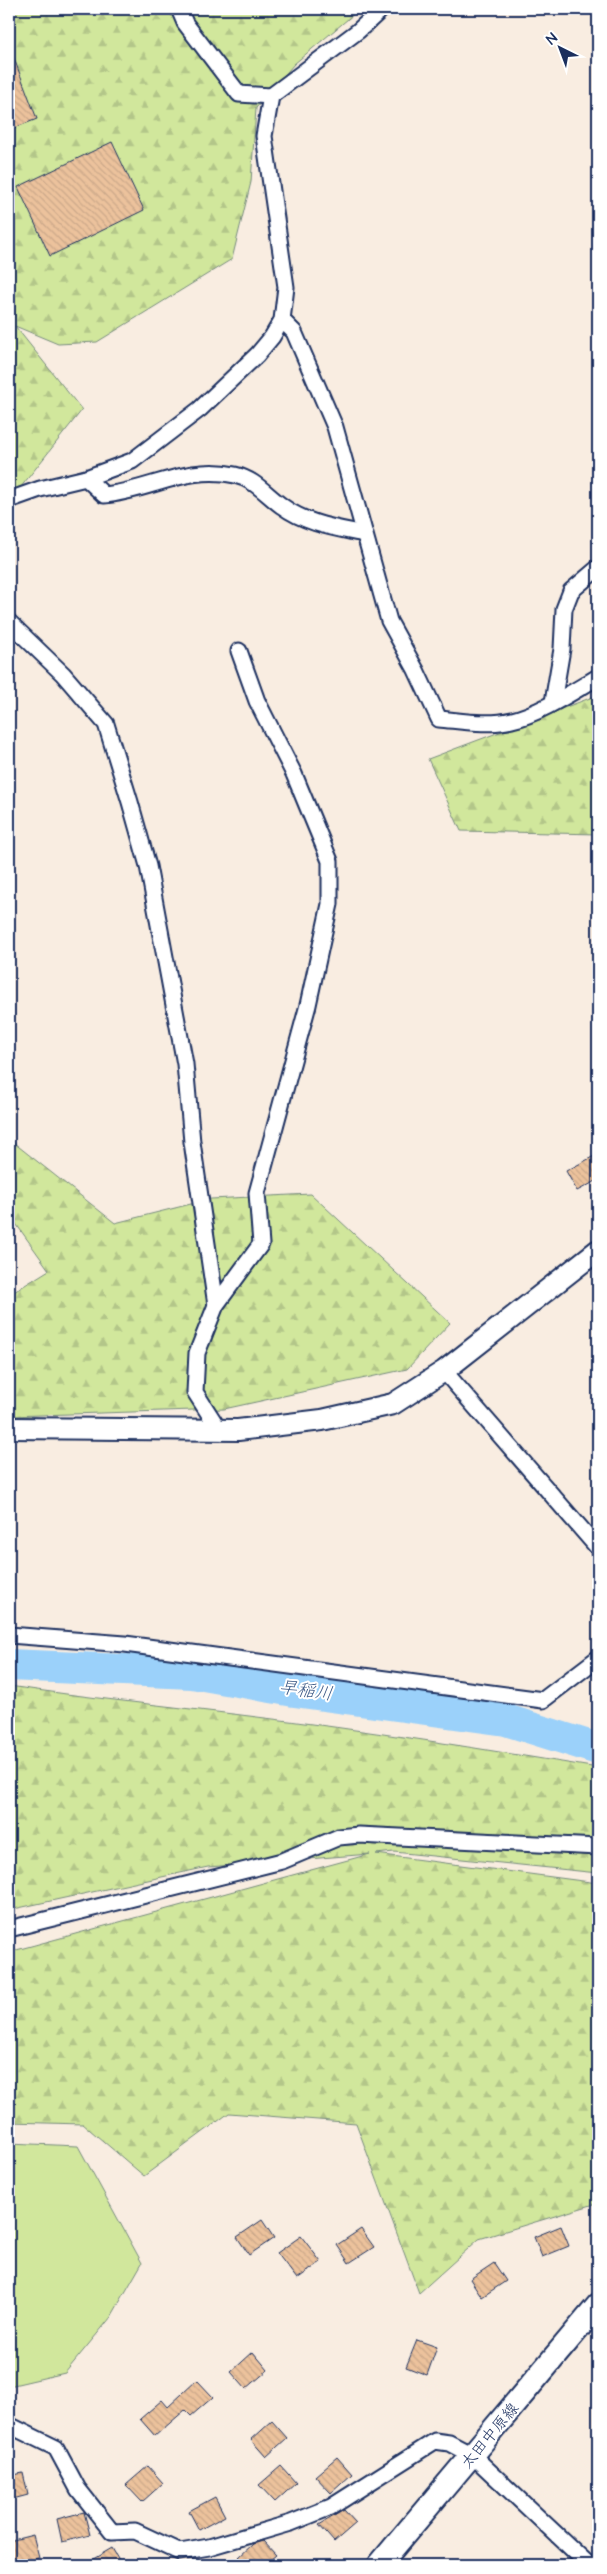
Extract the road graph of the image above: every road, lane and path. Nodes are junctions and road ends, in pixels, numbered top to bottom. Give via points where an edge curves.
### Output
1 (179, 9) edge
2 (382, 9) edge
3 (271, 96) junction
4 (282, 320) junction
5 (86, 478) junction
6 (9, 500) edge
7 (364, 534) junction
8 (598, 568) edge
9 (9, 622) edge
10 (239, 651) dead end
11 (598, 677) edge
12 (553, 702) junction
13 (598, 1250) edge
14 (216, 1305) junction
15 (444, 1372) junction
16 (9, 1428) edge
17 (218, 1428) junction
18 (598, 1548) edge
19 (9, 1635) edge
20 (598, 1658) edge
21 (598, 1847) edge
22 (9, 1929) edge
23 (598, 2305) edge
24 (9, 2424) edge
25 (472, 2455) junction
26 (379, 2565) edge
27 (589, 2565) edge

1 - 3 street via 185,23 239,94
2 - 3 street via 358,31
3 - 4 street via 264,136 286,288
4 - 5 street via 256,356 200,408 132,461
4 - 7 street via 294,332 335,427
5 - 6 street
5 - 7 street via 104,495 188,473 234,475 252,480 282,507 314,523
7 - 12 street via 390,621 439,719 513,720
8 - 12 street via 571,591 564,608 562,649
9 - 14 street via 63,674 106,724 130,802 148,866 185,1064 192,1142
10 - 14 street via 257,701 294,774 330,861 330,904 308,1005 257,1193 261,1244
11 - 12 street
13 - 15 street
14 - 17 street via 197,1353 195,1392
15 - 17 street via 393,1404 361,1413 238,1430
15 - 18 street
16 - 17 street
19 - 20 street via 125,1644 543,1700
21 - 22 street via 358,1835 339,1837 282,1861
23 - 25 main road, 太田中原線
24 - 25 street via 56,2448 78,2489 112,2532 135,2531 180,2552 291,2523 331,2507 434,2441 449,2443
25 - 26 main road, 太田中原線
25 - 27 street

